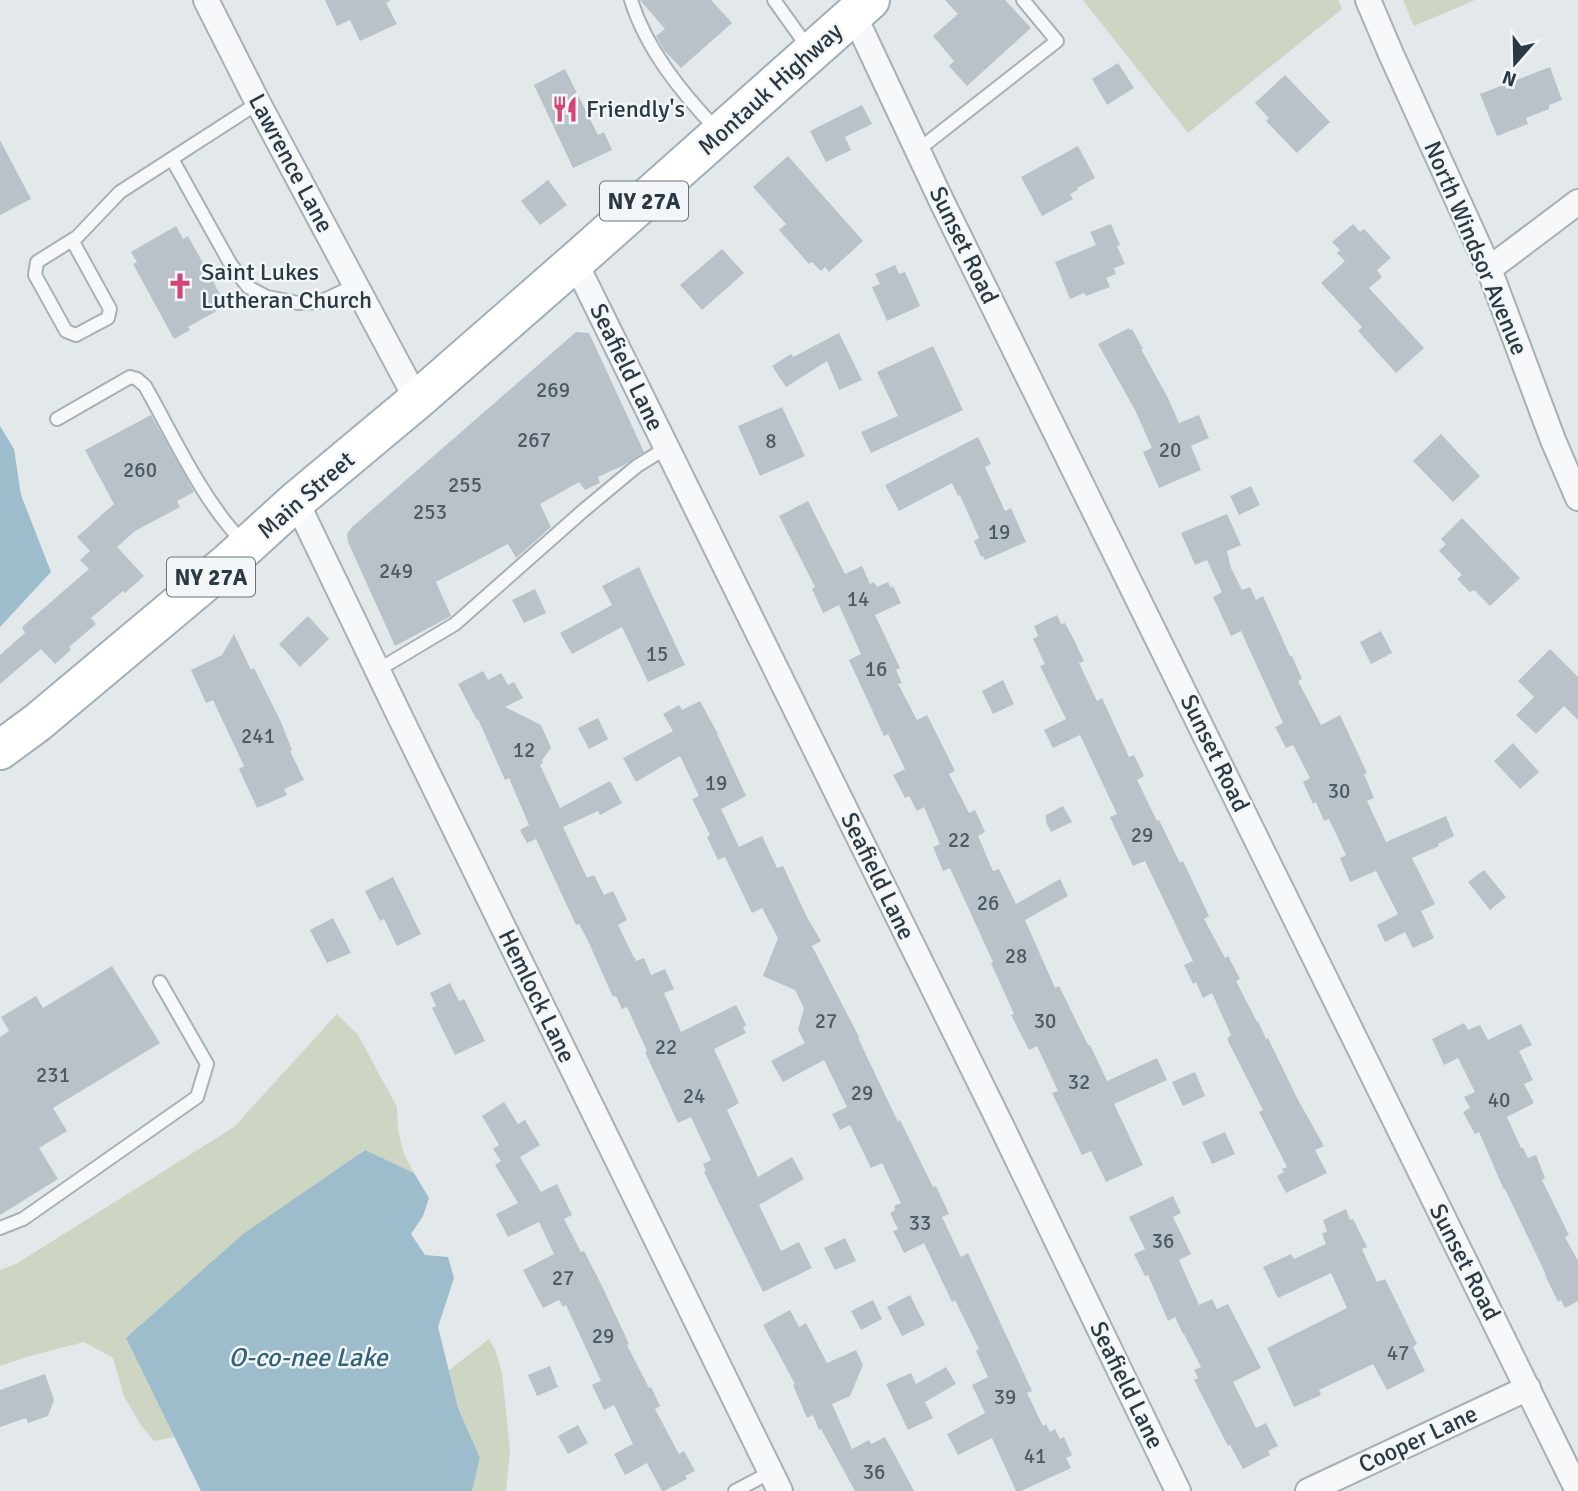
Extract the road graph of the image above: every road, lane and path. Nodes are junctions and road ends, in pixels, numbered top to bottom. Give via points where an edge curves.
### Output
1 (206, 0) edge
2 (631, 0) edge
3 (774, 0) edge
4 (1023, 0) edge
5 (1368, 0) edge
6 (857, 5) edge
7 (811, 53) junction
8 (258, 103) junction
9 (720, 134) junction
10 (918, 150) junction
11 (172, 159) junction
12 (1578, 202) edge
13 (72, 240) junction
14 (575, 262) junction
15 (1489, 269) junction
16 (356, 285) junction
17 (417, 400) junction
18 (57, 419) dead end
19 (666, 448) junction
20 (1578, 498) edge
21 (296, 501) junction
22 (247, 545) junction
23 (378, 670) junction
24 (0, 750) edge
25 (160, 982) dead end
26 (0, 1228) edge
27 (1528, 1388) junction
28 (776, 1482) edge
29 (735, 1491) edge
30 (1178, 1491) edge
31 (1308, 1491) edge
32 (1578, 1491) edge

1 - 8 street, Lawrence Lane
2 - 9 lane via 679,88
3 - 7 lane
4 - 10 lane via 1057,41
5 - 15 street, North Windsor Avenue
6 - 7 main road, Montauk Highway / NY 27A
6 - 10 street, Sunset Road
7 - 9 main road, Montauk Highway / NY 27A
8 - 11 lane
8 - 16 street, Lawrence Lane
9 - 14 main road, Montauk Highway / NY 27A
10 - 27 street, Sunset Road
11 - 13 lane via 120,192
11 - 16 lane via 247,287 267,297 298,303 320,302
12 - 15 street
13 - 13 lane via 37,262 35,275 66,331 76,335 108,318 110,309
14 - 17 main road, Montauk Highway / NY 27A
14 - 19 street, Seafield Lane
15 - 20 street, North Windsor Avenue
16 - 17 street, Lawrence Lane
17 - 21 main road, Main Street / NY 27A
18 - 22 lane via 130,377 137,379 220,516
19 - 23 lane via 583,510 455,624
19 - 30 street, Seafield Lane
21 - 22 main road, Main Street / NY 27A
21 - 23 street, Hemlock Lane
22 - 24 main road, Main Street / NY 27A
23 - 28 street, Hemlock Lane
25 - 26 lane via 207,1064 197,1097 23,1219
27 - 31 street, Cooper Lane
27 - 32 street, Sunset Road
28 - 29 lane

